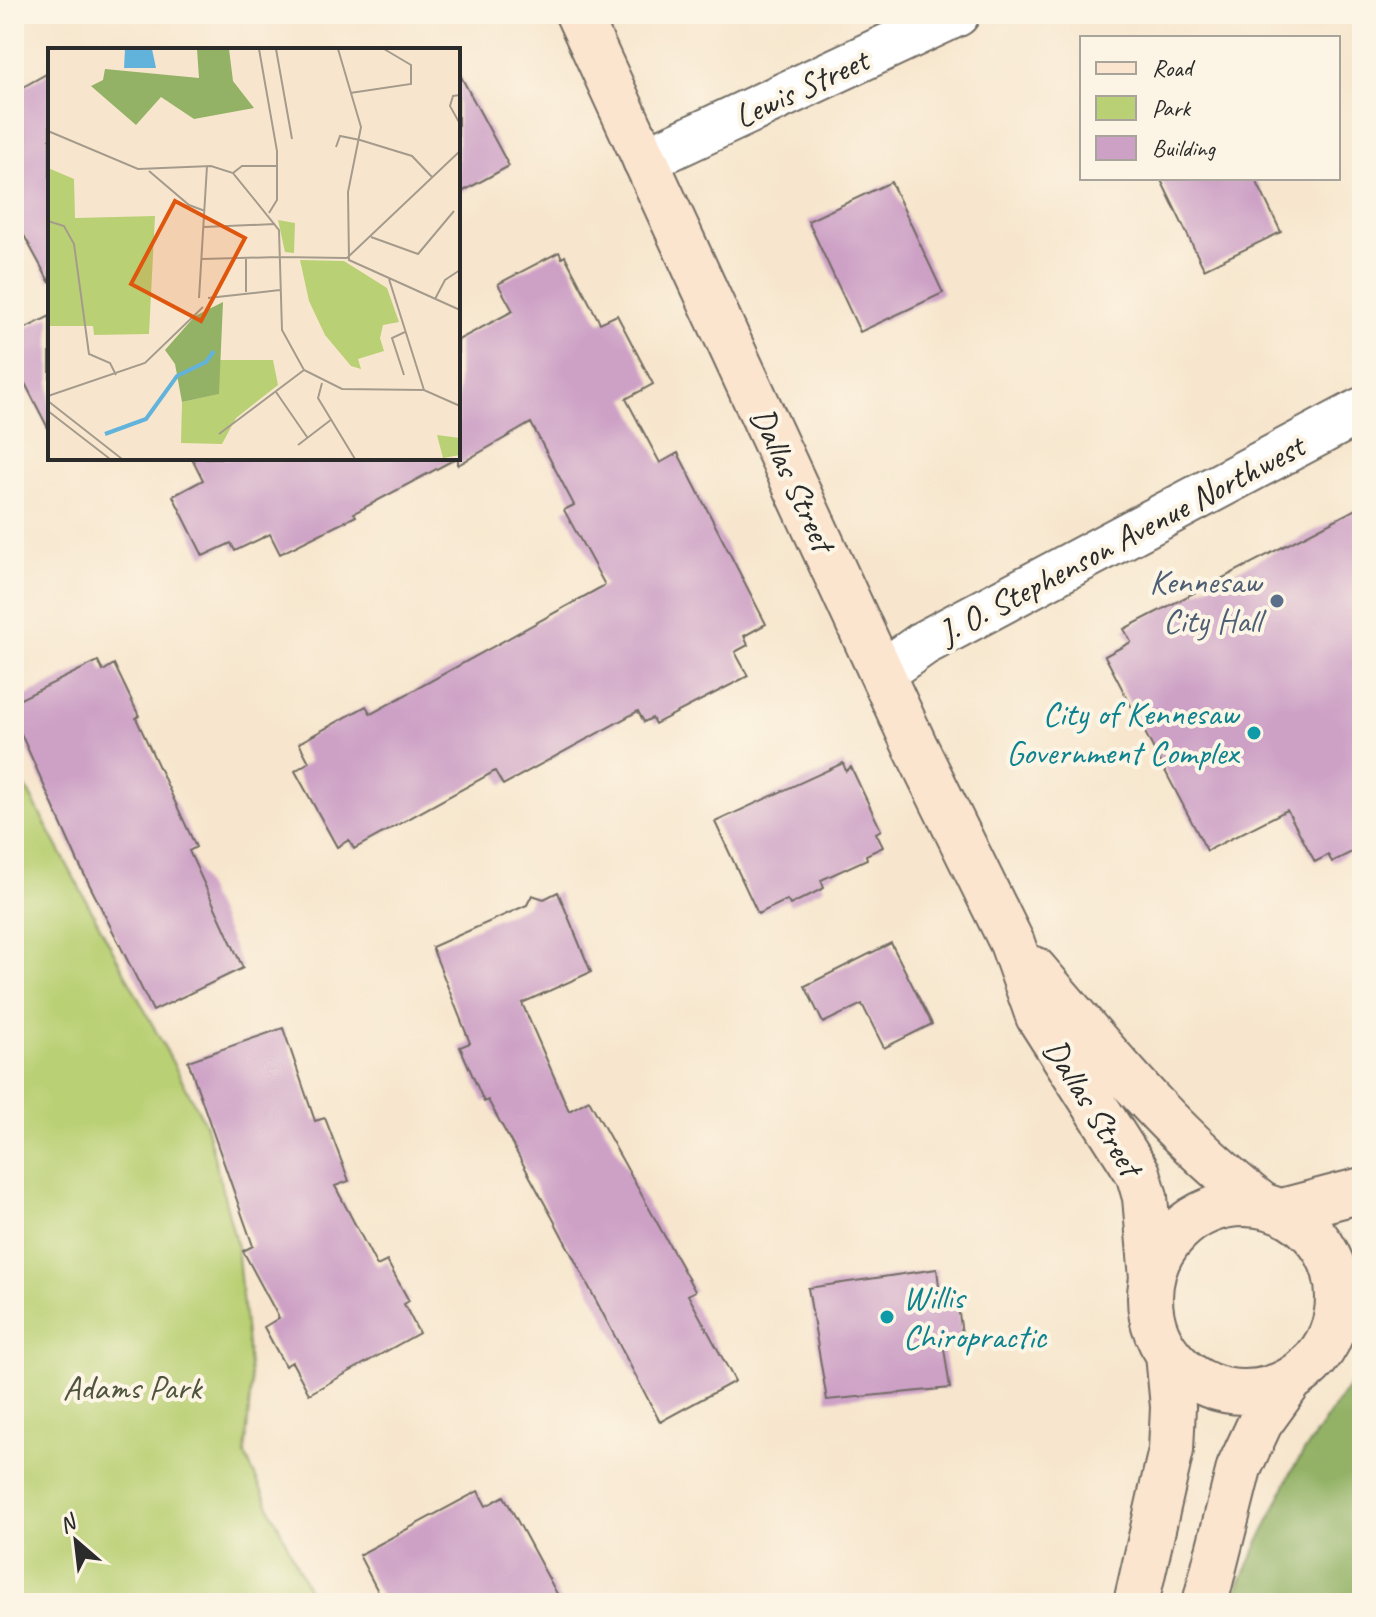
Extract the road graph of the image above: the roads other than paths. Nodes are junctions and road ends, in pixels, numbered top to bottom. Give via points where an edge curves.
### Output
1 (578, 14) edge
2 (957, 14) edge
3 (645, 160) junction
4 (1362, 410) edge
5 (883, 672) junction
6 (1012, 943) junction
7 (1362, 1190) edge
8 (1272, 1208) junction
9 (1362, 1273) edge
10 (1152, 1278) junction
11 (1334, 1326) junction
12 (1168, 1354) junction
13 (1291, 1380) junction
14 (1136, 1603) edge
15 (1205, 1603) edge

1 - 3 street, Dallas Street
2 - 3 street, Lewis Street
3 - 5 street, Dallas Street
4 - 5 street, J. O. Stephenson Avenue Northwest via 924,643
5 - 6 street, Dallas Street
6 - 8 street, Dallas Street via 1190,1146
6 - 10 street, Dallas Street via 1038,1016 1138,1173
7 - 8 street
8 - 10 street via 1233,1204 1204,1212 1180,1228 1162,1251
8 - 11 street via 1305,1226 1324,1246 1335,1271
9 - 11 street
10 - 12 street via 1149,1304
11 - 13 street via 1309,1366
12 - 13 street via 1187,1373 1238,1392 1265,1390
12 - 14 street via 1171,1450
13 - 15 street via 1260,1423 1239,1468

